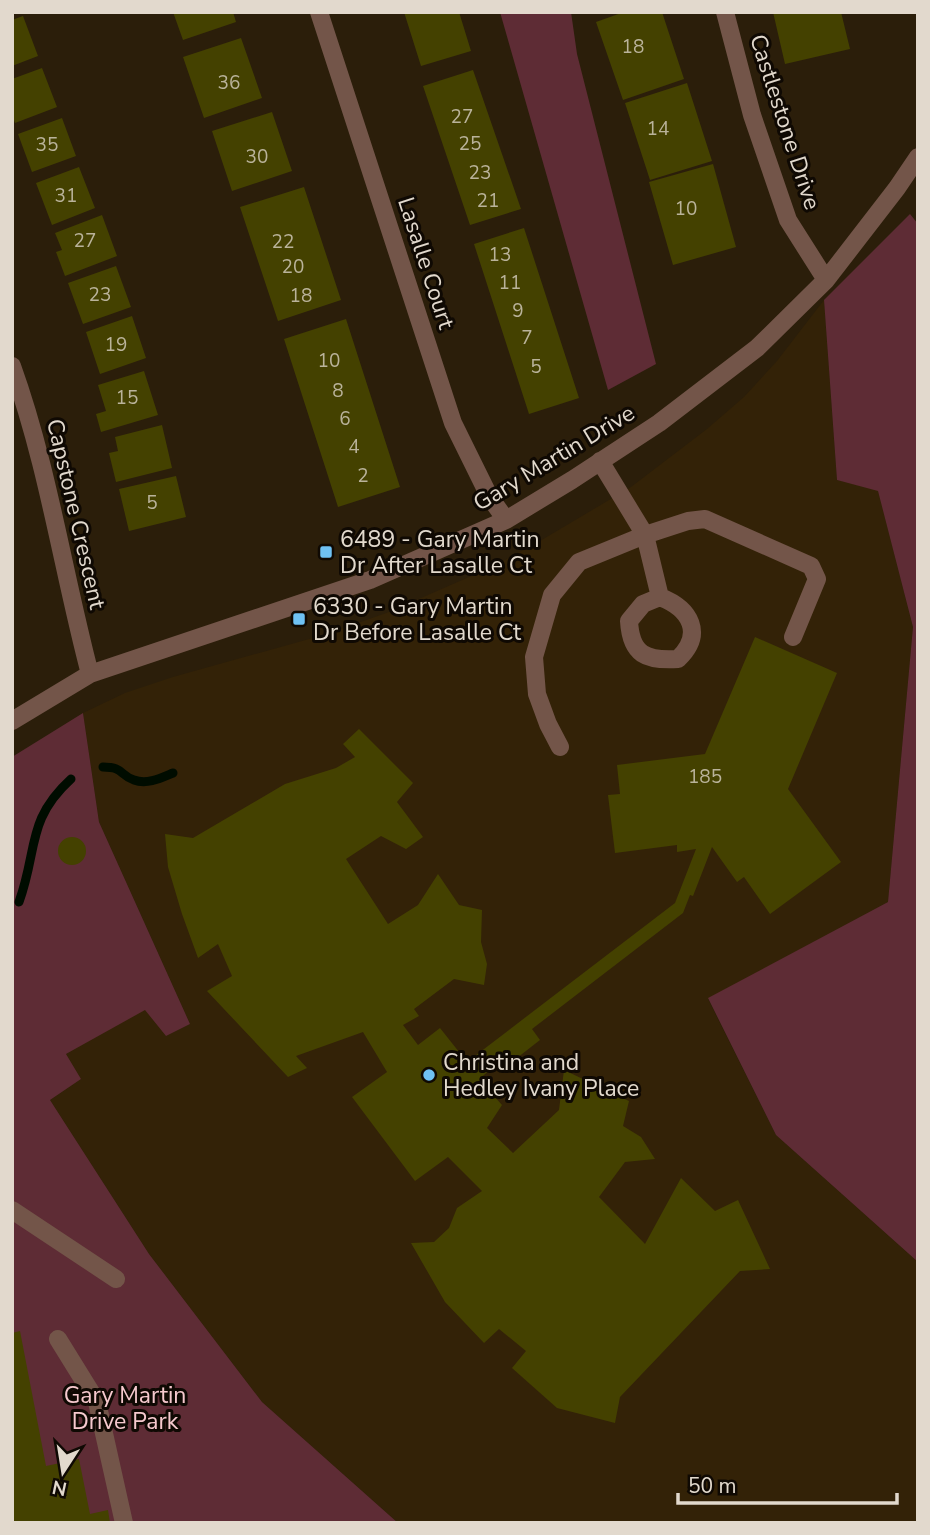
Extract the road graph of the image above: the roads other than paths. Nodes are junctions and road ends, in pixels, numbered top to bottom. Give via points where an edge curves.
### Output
1 (319, 12) edge
2 (725, 12) edge
3 (918, 157) edge
4 (826, 280) junction
5 (12, 366) edge
6 (600, 461) junction
7 (506, 520) junction
8 (645, 535) junction
9 (660, 597) dead end
10 (793, 637) dead end
11 (90, 674) junction
12 (12, 721) edge
13 (560, 747) dead end
14 (12, 1210) edge
15 (116, 1279) dead end
16 (58, 1339) dead end
17 (124, 1523) edge

1 - 7 street, Lasalle Court via 453,423
2 - 4 street, Castlestone Drive via 752,114 788,220
3 - 4 street, Gary Martin Drive
4 - 6 street, Gary Martin Drive via 757,348 659,423
5 - 11 street, Capstone Crescent via 40,455
6 - 7 street, Gary Martin Drive
6 - 8 street
7 - 11 street, Gary Martin Drive via 370,580
8 - 9 street
8 - 10 street via 705,519 811,566 817,579
8 - 13 street via 579,562 552,595 534,657 537,694
11 - 12 street, Gary Martin Drive
14 - 15 street
16 - 17 street via 97,1402

